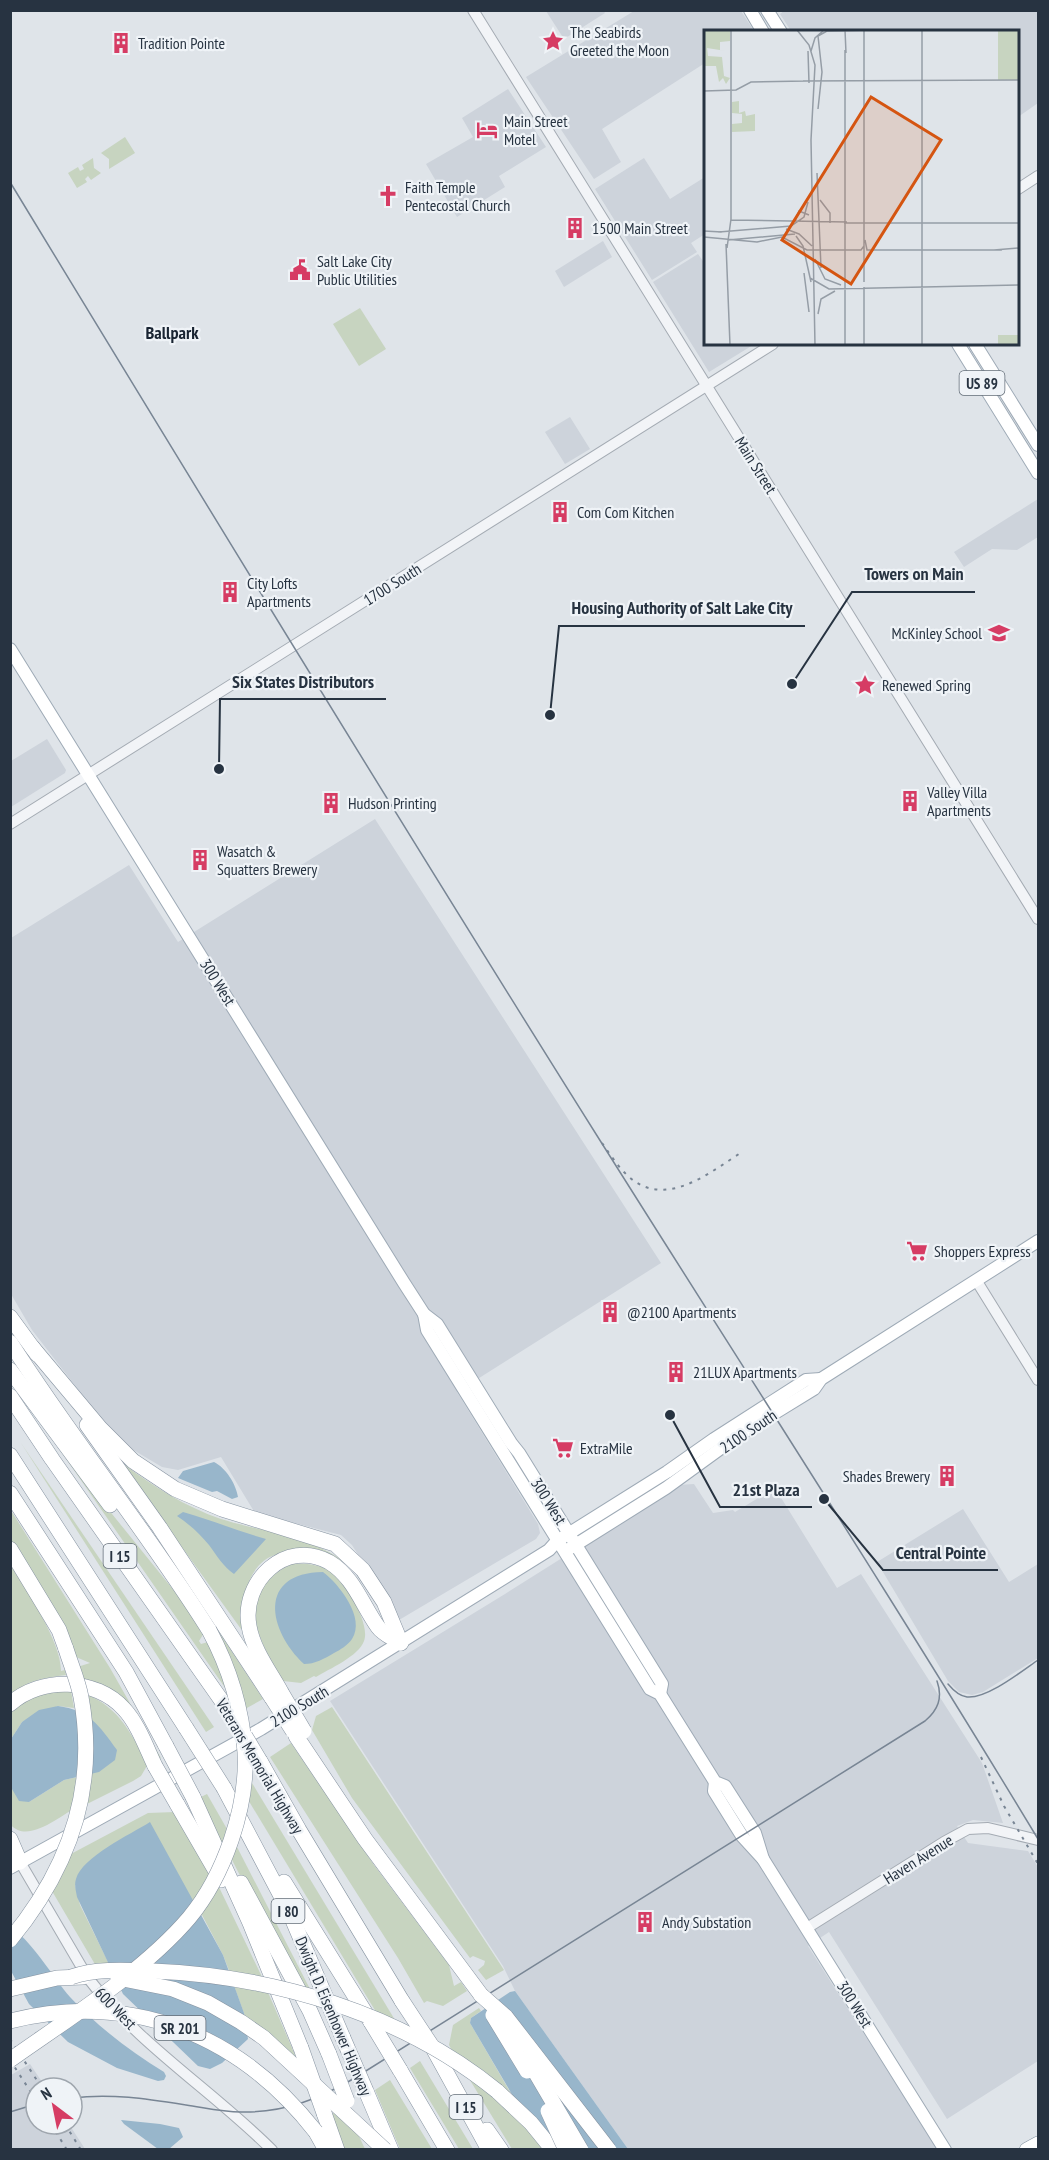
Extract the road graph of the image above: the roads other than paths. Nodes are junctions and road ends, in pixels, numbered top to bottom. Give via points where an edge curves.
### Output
1 (473, 10) edge
2 (750, 10) edge
3 (768, 10) edge
4 (762, 30) edge
5 (780, 30) edge
6 (1038, 176) edge
7 (1019, 188) edge
8 (771, 345) edge
9 (959, 345) edge
10 (976, 345) edge
11 (706, 386) junction
12 (1038, 445) edge
13 (1038, 473) edge
14 (10, 649) edge
15 (89, 774) junction
16 (10, 824) edge
17 (1038, 919) edge
18 (1038, 1241) edge
19 (976, 1280) junction
20 (424, 1314) junction
21 (10, 1317) edge
22 (10, 1342) edge
23 (32, 1347) junction
24 (10, 1370) edge
25 (821, 1378) junction
26 (1038, 1380) edge
27 (10, 1396) edge
28 (10, 1455) edge
29 (10, 1493) edge
30 (569, 1533) junction
31 (553, 1545) junction
32 (575, 1545) junction
33 (10, 1549) edge
34 (564, 1552) junction
35 (206, 1625) junction
36 (401, 1643) junction
37 (660, 1694) junction
38 (277, 1695) junction
39 (10, 1704) edge
40 (224, 1788) junction
41 (202, 1815) junction
42 (10, 1839) edge
43 (1038, 1840) edge
44 (14, 1861) edge
45 (807, 1928) junction
46 (10, 1940) edge
47 (271, 1973) junction
48 (71, 1977) junction
49 (10, 1989) edge
50 (481, 1995) junction
51 (10, 2021) edge
52 (10, 2059) edge
53 (444, 2065) junction
54 (1038, 2144) edge
55 (272, 2150) edge
56 (328, 2150) edge
57 (337, 2150) edge
58 (373, 2150) edge
59 (385, 2150) edge
60 (390, 2150) edge
61 (447, 2150) edge
62 (489, 2150) edge
63 (501, 2150) edge
64 (553, 2150) edge
65 (566, 2150) edge
66 (581, 2150) edge
67 (609, 2150) edge
68 (945, 2150) edge
69 (1027, 2150) edge

1 - 11 street, Main Street
2 - 4 main road
3 - 5 main road
6 - 7 street
8 - 11 street, 1700 South
9 - 13 main road, US 89
10 - 12 main road, US 89
11 - 15 street, 1700 South
11 - 17 street, Main Street
14 - 15 main road, 300 West
15 - 16 street, 1700 South
15 - 20 main road, 300 West
18 - 19 main road, 2100 South
19 - 25 main road, 2100 South
19 - 26 street
20 - 30 main road, 300 West via 436,1324
20 - 31 main road, 300 West via 427,1330
21 - 23 highway
22 - 35 highway
23 - 36 highway via 133,1461 175,1489 222,1509 335,1544 363,1570 384,1602
23 - 38 highway
24 - 35 highway via 94,1485
25 - 30 main road, 2100 South via 806,1380
25 - 32 main road, 2100 South via 814,1389
27 - 53 highway, Veterans Memorial Highway / I 15, bridge via 231,1714
28 - 40 highway, I 15, bridge
29 - 41 highway, bridge via 126,1672
30 - 31 main road, 2100 South
30 - 32 main road, 300 West
31 - 34 main road
31 - 36 main road, 2100 South
32 - 34 main road, 2100 South
32 - 37 main road, 300 West via 662,1684
33 - 46 highway, bridge via 59,1630 66,1649 81,1697 85,1762 82,1794 58,1869
34 - 37 main road, 300 West via 650,1689
35 - 52 highway, bridge via 233,1690 245,1755 239,1807 224,1858 190,1916 159,1948
36 - 38 highway via 380,1629 352,1583 333,1564 311,1556 283,1560 268,1568 257,1581 248,1614 254,1643
36 - 44 main road, 2100 South via 261,1729
37 - 45 main road, 300 West via 715,1782 714,1791 742,1836 763,1859
38 - 50 highway, bridge via 336,1798
39 - 47 highway, bridge via 28,1691 49,1685 83,1686 115,1700 125,1709
40 - 60 highway, Dwight D. Eisenhower Highway / I 80, bridge via 289,1911
40 - 61 highway, I 15, bridge via 372,2022
41 - 47 highway
41 - 58 highway, bridge via 310,2011
42 - 44 highway
43 - 45 street, Haven Avenue via 988,1828 968,1829
44 - 55 street, 600 West via 101,1995
45 - 68 main road, 300 West
47 - 57 highway, bridge
48 - 49 highway
48 - 59 highway, bridge via 146,1983 219,2009 264,2038
48 - 64 highway, bridge via 102,1971 189,1973 256,1983 330,2002 411,2036 469,2069 508,2100
50 - 65 highway, bridge via 528,2073
50 - 66 highway, bridge via 512,2034
50 - 67 highway, bridge via 506,2017
51 - 56 highway, SR 201, bridge via 42,2014 95,2012 145,2018 187,2030 259,2072 290,2100
53 - 62 highway, Veterans Memorial Highway / I 15
53 - 63 highway
54 - 69 highway

